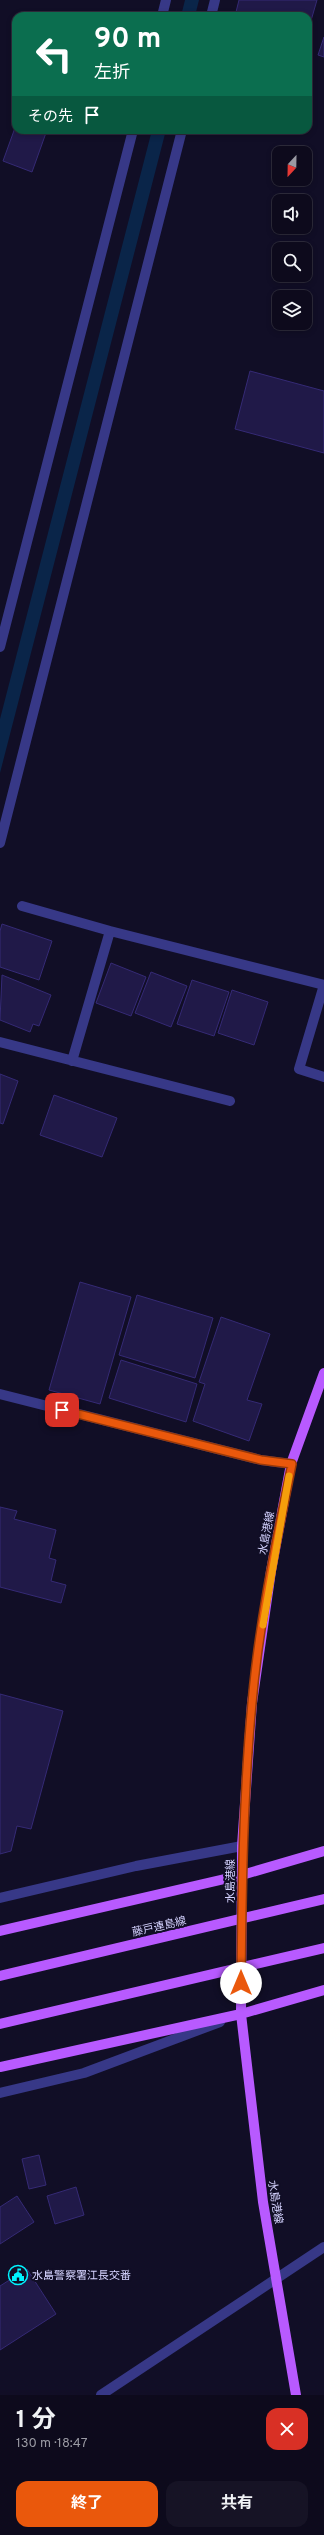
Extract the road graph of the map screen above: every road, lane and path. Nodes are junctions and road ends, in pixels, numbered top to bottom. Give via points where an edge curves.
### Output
1 (166, 0) edge
2 (215, 0) edge
3 (163, 12) edge
4 (212, 12) edge
5 (132, 134) edge
6 (181, 134) edge
7 (0, 647) edge
8 (0, 844) edge
9 (22, 906) dead end
10 (110, 931) junction
11 (324, 985) edge
12 (0, 1042) edge
13 (72, 1060) junction
14 (324, 1077) edge
15 (230, 1101) dead end
16 (324, 1373) edge
17 (0, 1394) edge
18 (292, 1464) junction
19 (242, 1846) junction
20 (324, 1851) edge
21 (242, 1875) junction
22 (0, 1898) edge
23 (324, 1899) edge
24 (0, 1931) edge
25 (324, 1948) edge
26 (0, 1976) edge
27 (324, 1990) edge
28 (241, 2014) junction
29 (0, 2024) edge
30 (0, 2067) edge
31 (0, 2093) edge
32 (324, 2247) edge
33 (277, 2278) junction
34 (101, 2395) edge
35 (296, 2395) edge

1 - 3 street
2 - 4 street
5 - 7 street
6 - 8 street
9 - 10 street
10 - 11 street
10 - 13 street
11 - 14 street via 299,1069
12 - 13 street
13 - 15 street
16 - 18 main road, 水島港線
17 - 18 street via 261,1460
18 - 19 main road, 水島港線 via 271,1571 252,1703
19 - 21 main road, 水島港線
19 - 22 street via 136,1866
20 - 21 main road
21 - 24 main road
21 - 28 main road, 水島港線
23 - 26 main road, 藤戸連島線, bridge
25 - 29 main road, bridge
27 - 28 main road
28 - 30 main road
28 - 31 street via 84,2073
28 - 33 main road, 水島港線 via 263,2202
32 - 33 street
33 - 34 street
33 - 35 main road, 水島港線

